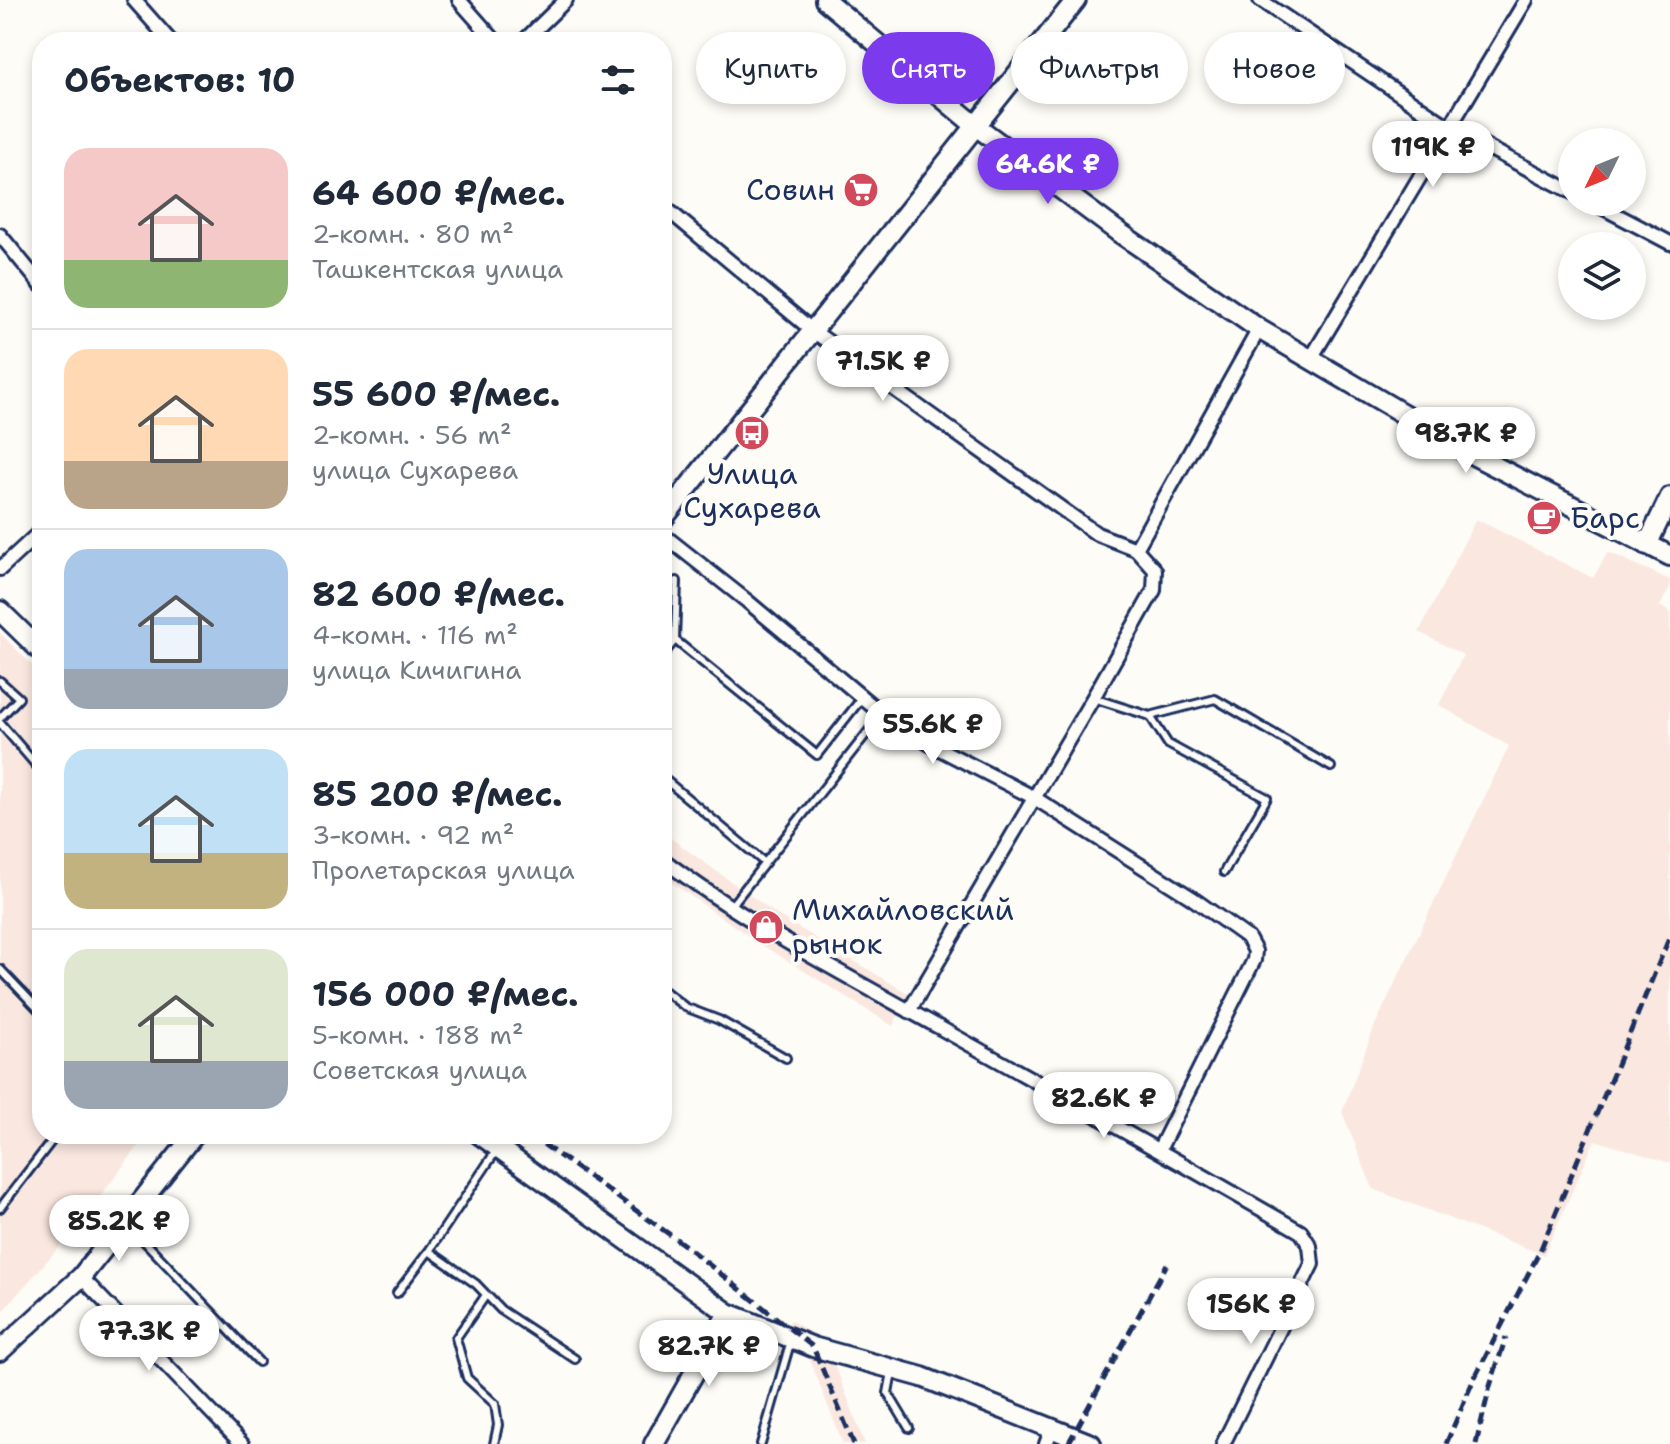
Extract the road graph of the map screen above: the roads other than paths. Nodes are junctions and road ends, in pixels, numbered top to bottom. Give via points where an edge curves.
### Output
1 (134, 0) edge
2 (459, 0) edge
3 (566, 0) edge
4 (825, 0) edge
5 (1076, 0) edge
6 (1260, 0) edge
7 (1526, 0) edge
8 (162, 32) edge
9 (487, 32) edge
10 (533, 32) edge
11 (975, 126) junction
12 (1449, 127) junction
13 (1558, 185) edge
14 (672, 213) edge
15 (1619, 216) edge
16 (0, 235) edge
17 (1670, 243) edge
18 (32, 274) edge
19 (1259, 329) junction
20 (813, 331) junction
21 (1310, 360) junction
22 (1670, 497) edge
23 (672, 507) edge
24 (32, 539) edge
25 (672, 542) edge
26 (1647, 545) junction
27 (1136, 549) junction
28 (1670, 556) edge
29 (0, 569) edge
30 (677, 581) dead end
31 (0, 611) edge
32 (675, 640) junction
33 (32, 642) edge
34 (672, 644) edge
35 (0, 681) edge
36 (1093, 698) junction
37 (861, 699) junction
38 (882, 714) junction
39 (1150, 716) junction
40 (0, 720) edge
41 (32, 760) edge
42 (1331, 767) dead end
43 (672, 785) edge
44 (1033, 797) junction
45 (765, 863) junction
46 (672, 866) edge
47 (1224, 872) dead end
48 (731, 906) junction
49 (0, 969) edge
50 (672, 997) edge
51 (32, 1003) edge
52 (909, 1011) junction
53 (786, 1058) dead end
54 (49, 1144) edge
55 (187, 1144) edge
56 (493, 1144) edge
57 (498, 1148) junction
58 (1159, 1150) junction
59 (0, 1208) edge
60 (125, 1222) junction
61 (429, 1251) junction
62 (81, 1277) junction
63 (397, 1293) dead end
64 (486, 1295) junction
65 (728, 1313) junction
66 (791, 1340) junction
67 (0, 1351) edge
68 (575, 1359) dead end
69 (259, 1362) dead end
70 (892, 1369) junction
71 (909, 1428) dead end
72 (1049, 1436) edge
73 (242, 1444) edge
74 (494, 1444) edge
75 (654, 1444) edge
76 (761, 1444) edge
77 (1091, 1444) edge
78 (1223, 1444) edge

1 - 8 street
2 - 9 street
3 - 10 street
4 - 11 street
5 - 11 street
6 - 12 street
7 - 12 street
11 - 19 street
11 - 20 street
12 - 13 street
12 - 21 street
14 - 20 street
15 - 17 street
16 - 18 street
19 - 21 street
19 - 27 street
20 - 23 street
20 - 27 street via 1097,534
21 - 26 street via 1475,456
22 - 26 street
24 - 29 street
25 - 37 street
26 - 28 street
27 - 36 street via 1155,570 1154,590
30 - 32 lane
31 - 33 street
32 - 34 lane
32 - 37 lane via 817,755
35 - 40 lane via 19,698
36 - 39 lane
36 - 44 street
37 - 38 street
38 - 44 street
38 - 45 lane
39 - 42 lane via 1215,699
39 - 47 lane via 1168,744 1267,798
40 - 41 lane
43 - 45 lane
44 - 52 street
44 - 58 street via 1192,898 1248,938 1255,951
45 - 48 lane
46 - 48 street
48 - 52 street
49 - 51 lane
50 - 53 lane
52 - 58 street
54 - 59 lane
55 - 60 street
56 - 57 street
57 - 61 lane
57 - 65 street
58 - 78 street via 1301,1232 1310,1246 1312,1264
60 - 62 street
60 - 69 lane
61 - 63 lane
61 - 64 lane
62 - 67 street
62 - 73 street
64 - 68 lane
64 - 74 lane via 456,1338 467,1378 495,1404
65 - 66 street
65 - 75 street
66 - 70 street
66 - 76 lane
70 - 71 lane via 888,1393
70 - 72 street via 922,1377
72 - 77 street

